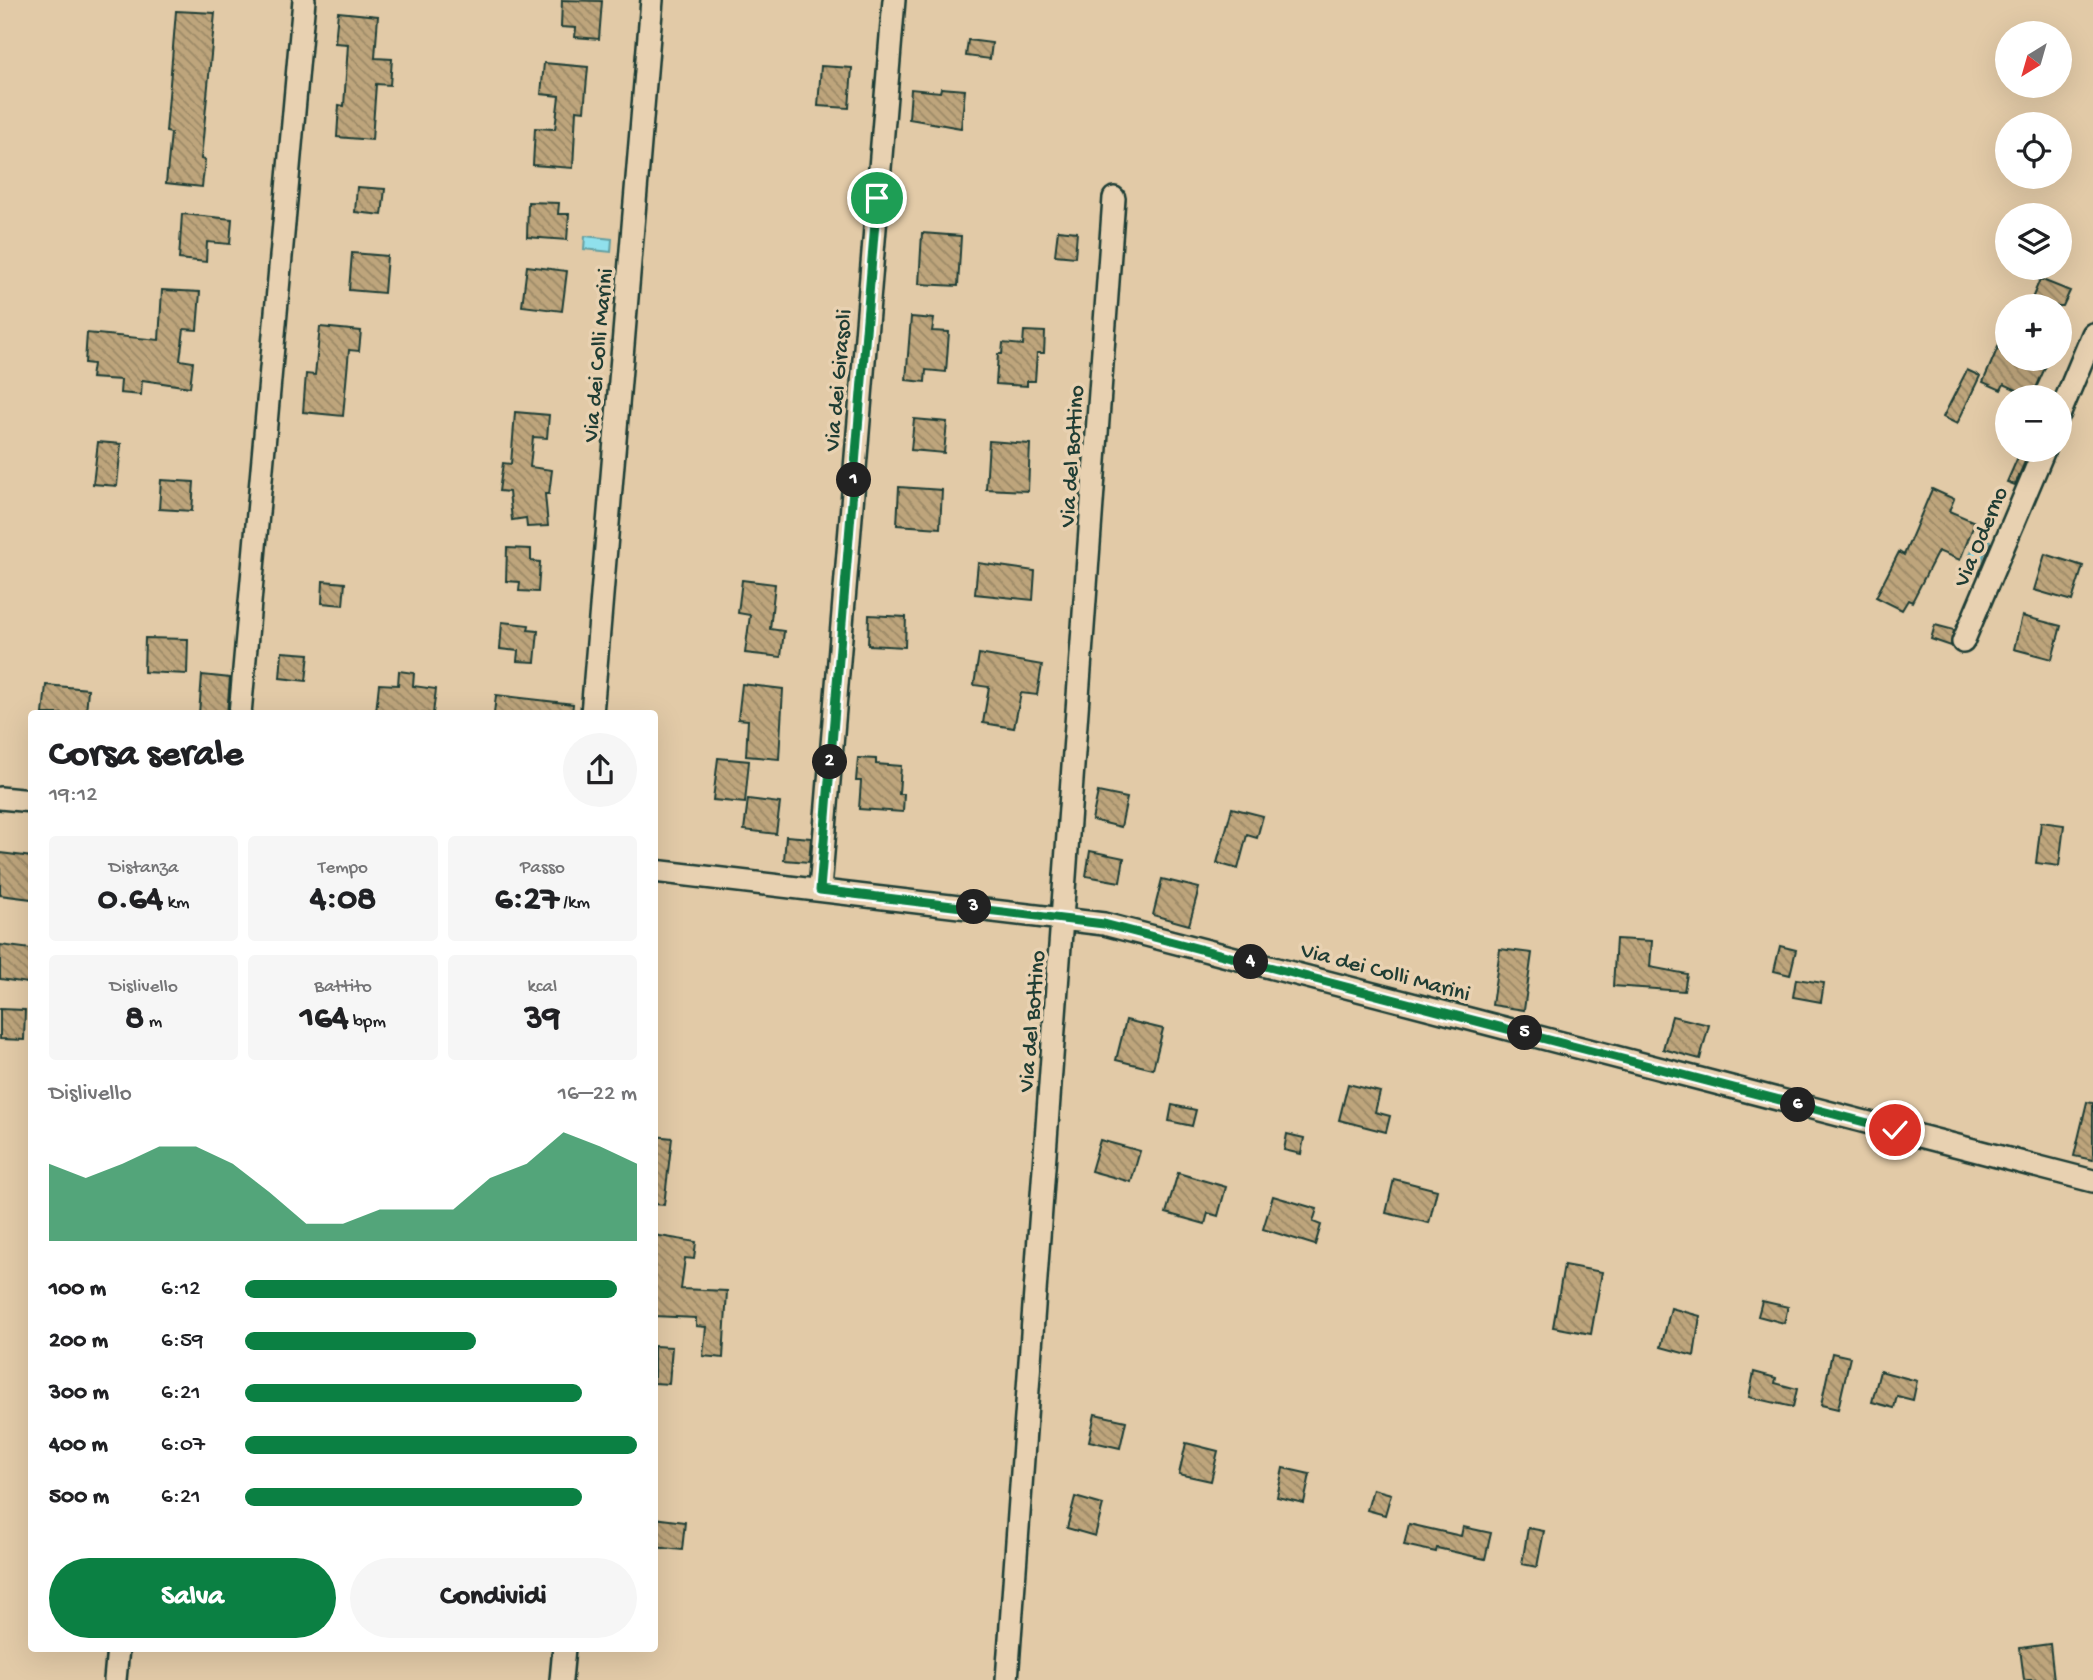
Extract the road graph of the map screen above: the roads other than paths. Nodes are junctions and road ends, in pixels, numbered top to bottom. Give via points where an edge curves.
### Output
1 (304, 0) edge
2 (652, 0) edge
3 (894, 0) edge
4 (1114, 198) dead end
5 (2093, 334) edge
6 (2072, 385) edge
7 (2039, 462) edge
8 (1963, 642) dead end
9 (240, 710) edge
10 (592, 710) edge
11 (0, 798) edge
12 (28, 802) edge
13 (658, 871) edge
14 (820, 890) junction
15 (1064, 917) junction
16 (2093, 1181) edge
17 (118, 1652) edge
18 (564, 1652) edge
19 (116, 1680) edge
20 (561, 1680) edge
21 (1007, 1680) edge

1 - 9 street
2 - 10 street, Via dei Colli Marini
3 - 14 street, Via dei Girasoli
4 - 15 street, Via del Bottino
5 - 6 street
7 - 8 street, Via Oderno
11 - 12 street
13 - 14 street, Via dei Colli Marini
14 - 15 street, Via dei Colli Marini
15 - 16 street, Via dei Colli Marini
15 - 21 street, Via del Bottino
17 - 19 street
18 - 20 street

